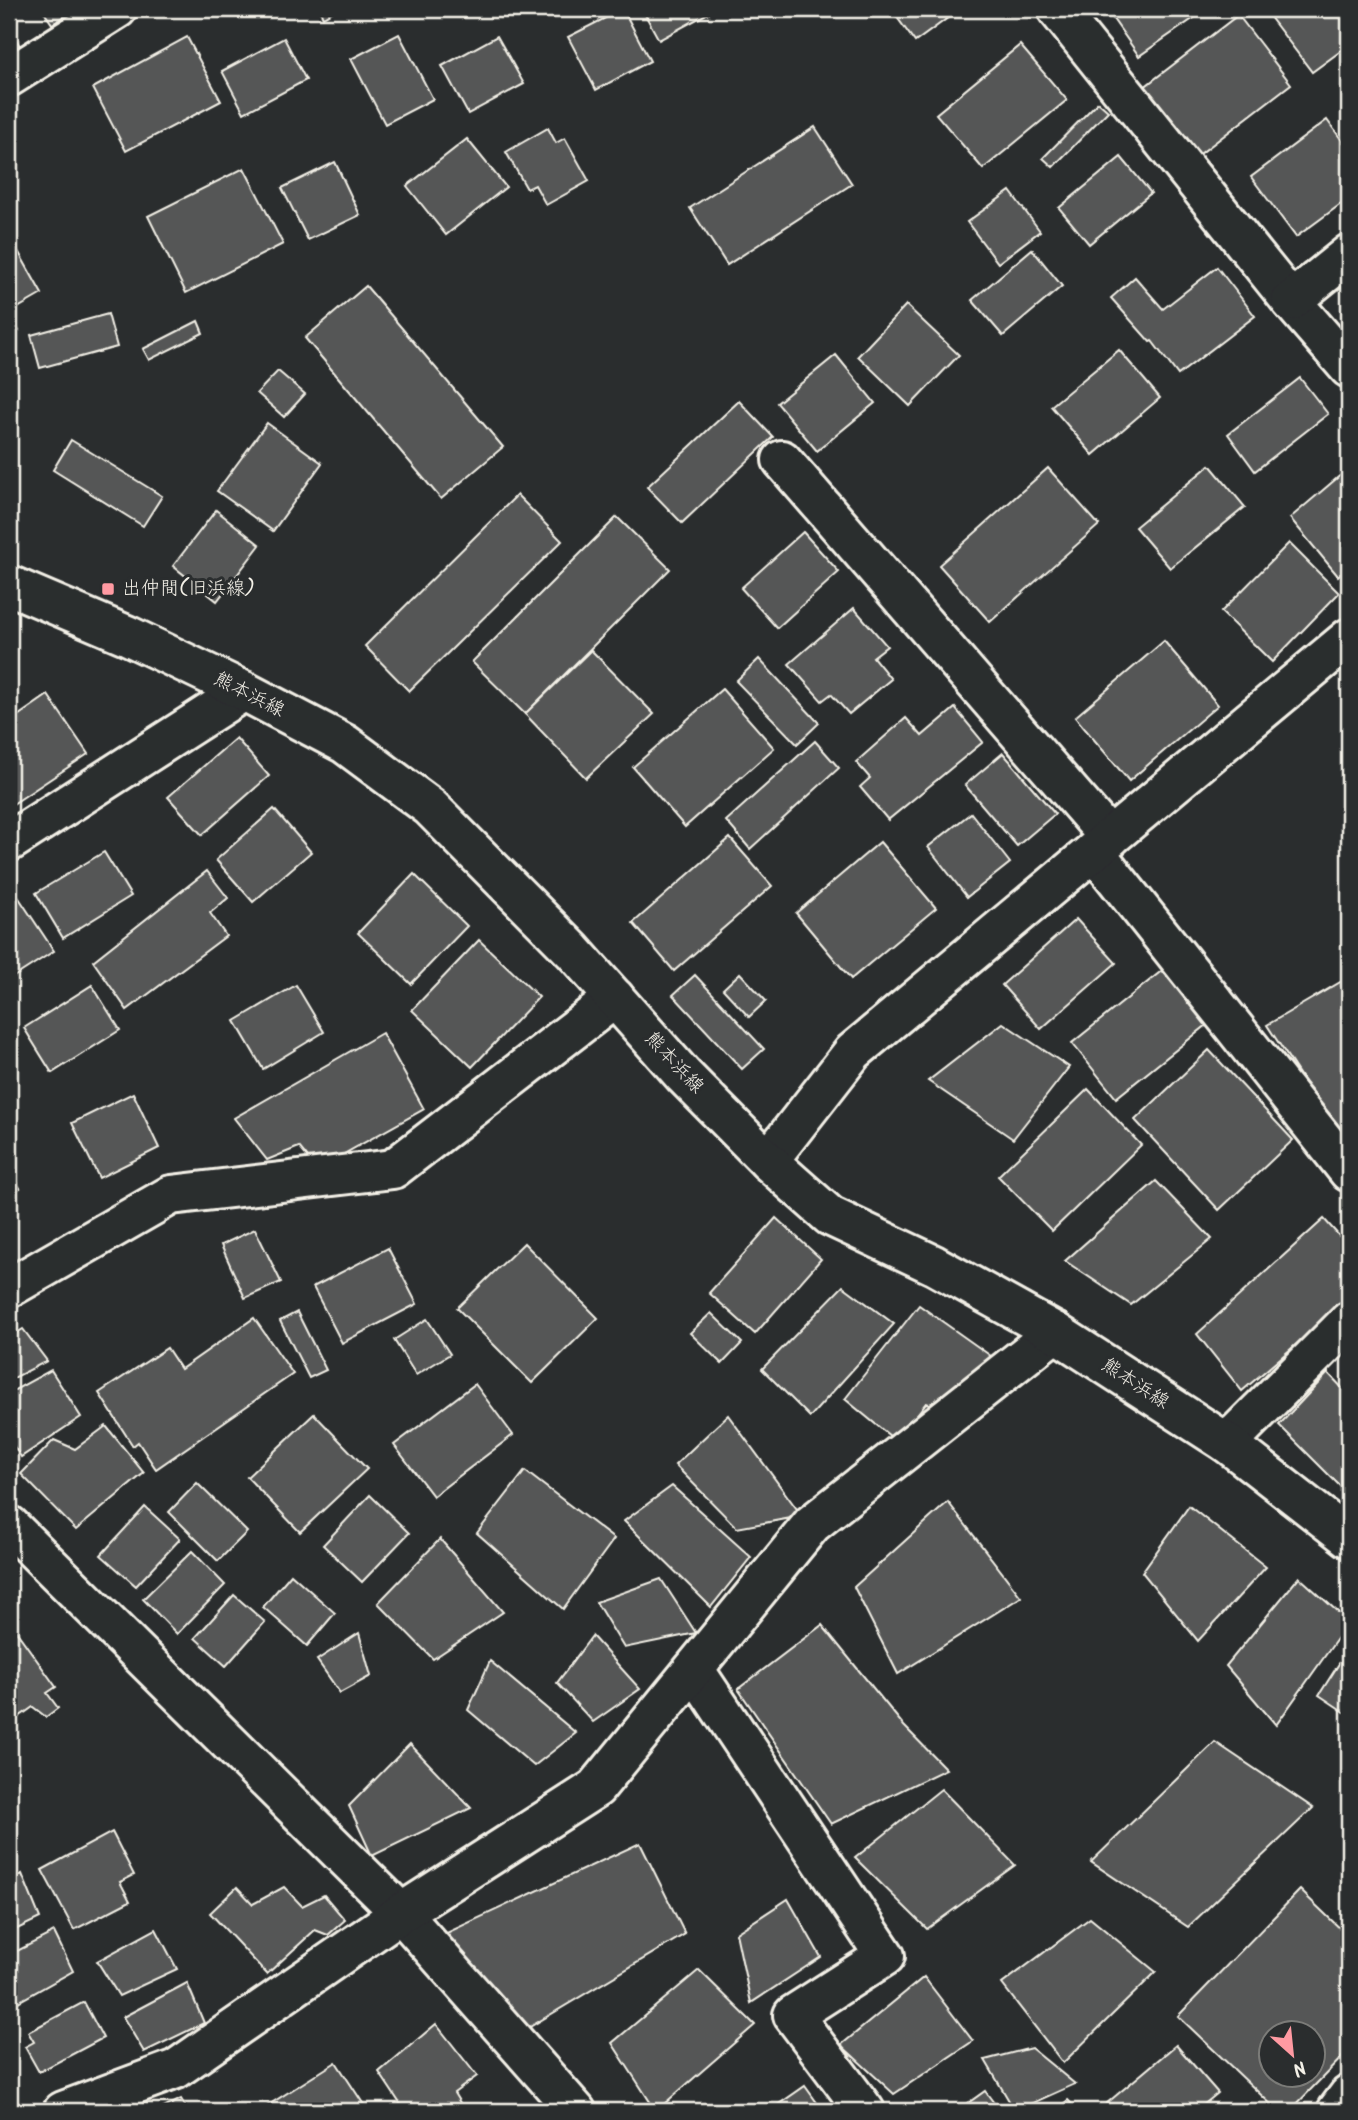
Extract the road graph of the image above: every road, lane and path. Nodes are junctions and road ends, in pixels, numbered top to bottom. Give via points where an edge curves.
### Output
1 (117, 9) edge
2 (1057, 9) edge
3 (9, 77) edge
4 (1349, 254) edge
5 (1291, 302) junction
6 (1349, 368) edge
7 (782, 460) dead end
8 (9, 585) edge
9 (1349, 638) edge
10 (244, 691) junction
11 (9, 842) edge
12 (1102, 844) junction
13 (615, 998) junction
14 (768, 1161) junction
15 (1349, 1172) edge
16 (9, 1288) edge
17 (1349, 1321) edge
18 (1055, 1332) junction
19 (1227, 1443) junction
20 (9, 1525) edge
21 (1349, 1538) edge
22 (694, 1669) junction
23 (401, 1913) junction
24 (1349, 2095) edge
25 (63, 2111) edge
26 (576, 2111) edge
27 (865, 2111) edge
28 (1337, 2111) edge

1 - 3 street
2 - 5 street
4 - 5 street
5 - 6 street
7 - 12 street
8 - 10 street, 熊本浜線
9 - 12 street
10 - 11 street
10 - 13 street, 熊本浜線 via 345,744 430,807
12 - 14 street via 853,1052
12 - 15 street
13 - 14 street, 熊本浜線
13 - 16 street via 393,1169 171,1195
14 - 18 street, 熊本浜線 via 830,1216 934,1265
17 - 19 street
18 - 19 street, 熊本浜線
18 - 22 street via 812,1524
19 - 21 street, 熊本浜線
20 - 23 street
22 - 23 street via 596,1788
22 - 27 street via 885,1956 793,2015
23 - 25 street via 176,2069
23 - 26 street
24 - 28 street

